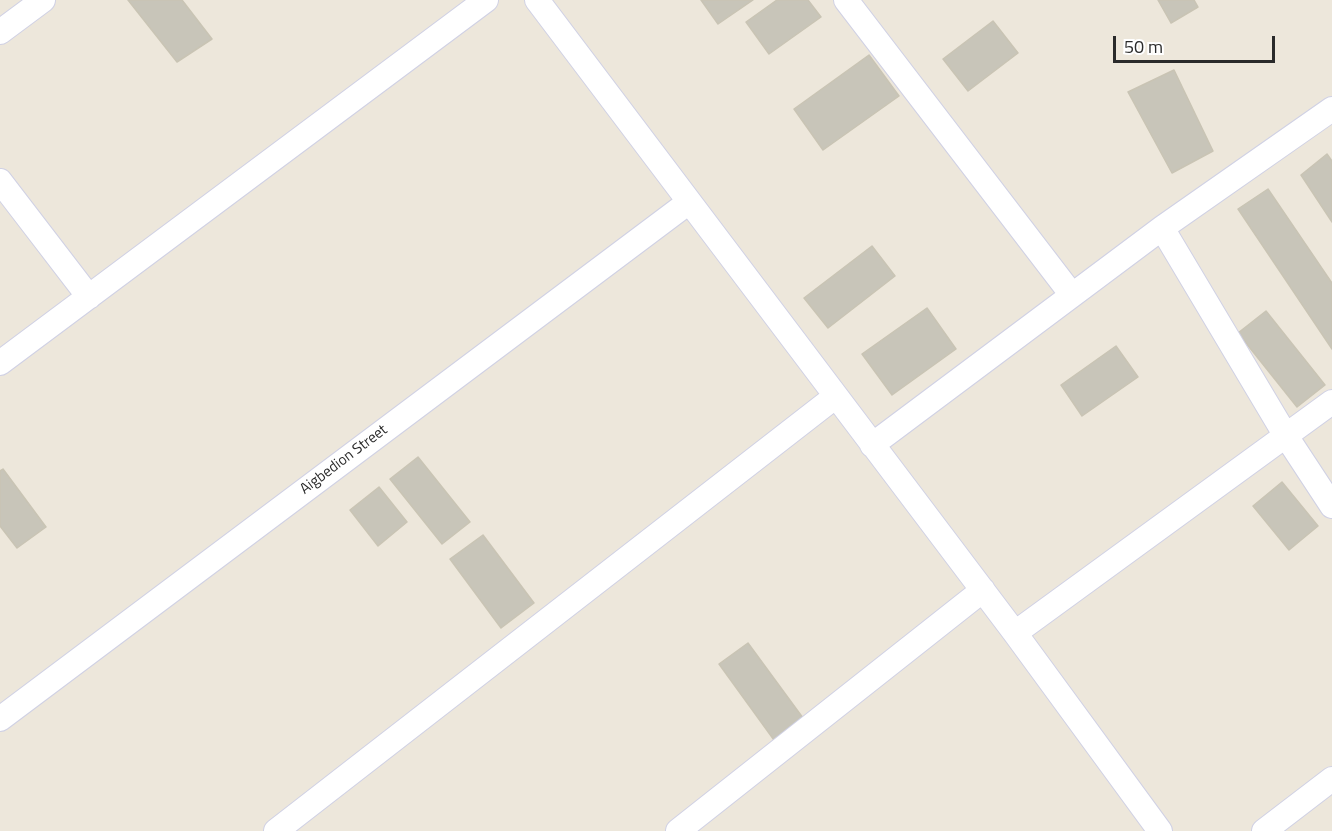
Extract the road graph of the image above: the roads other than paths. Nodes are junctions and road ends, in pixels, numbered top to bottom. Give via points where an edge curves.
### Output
1 (43, 0) edge
2 (486, 0) edge
3 (846, 0) edge
4 (550, 4) edge
5 (0, 32) edge
6 (1332, 109) edge
7 (0, 181) edge
8 (689, 202) junction
9 (1162, 228) junction
10 (1072, 295) junction
11 (89, 297) junction
12 (0, 363) edge
13 (836, 396) junction
14 (1332, 402) edge
15 (1286, 436) junction
16 (872, 445) junction
17 (1332, 506) edge
18 (983, 590) junction
19 (1015, 633) junction
20 (0, 719) edge
21 (1332, 779) edge
22 (276, 831) edge
23 (678, 831) edge
24 (1160, 831) edge
25 (1264, 831) edge

1 - 5 street
2 - 11 street
3 - 10 street
4 - 8 street
6 - 9 street
7 - 11 street
8 - 13 street
8 - 20 street, Aigbedion Street
9 - 10 street
9 - 15 street
10 - 16 street
11 - 12 street
13 - 16 street
13 - 22 street
14 - 15 street
15 - 17 street
15 - 19 street
16 - 18 street
18 - 19 street
18 - 23 street
19 - 24 street
21 - 25 street

